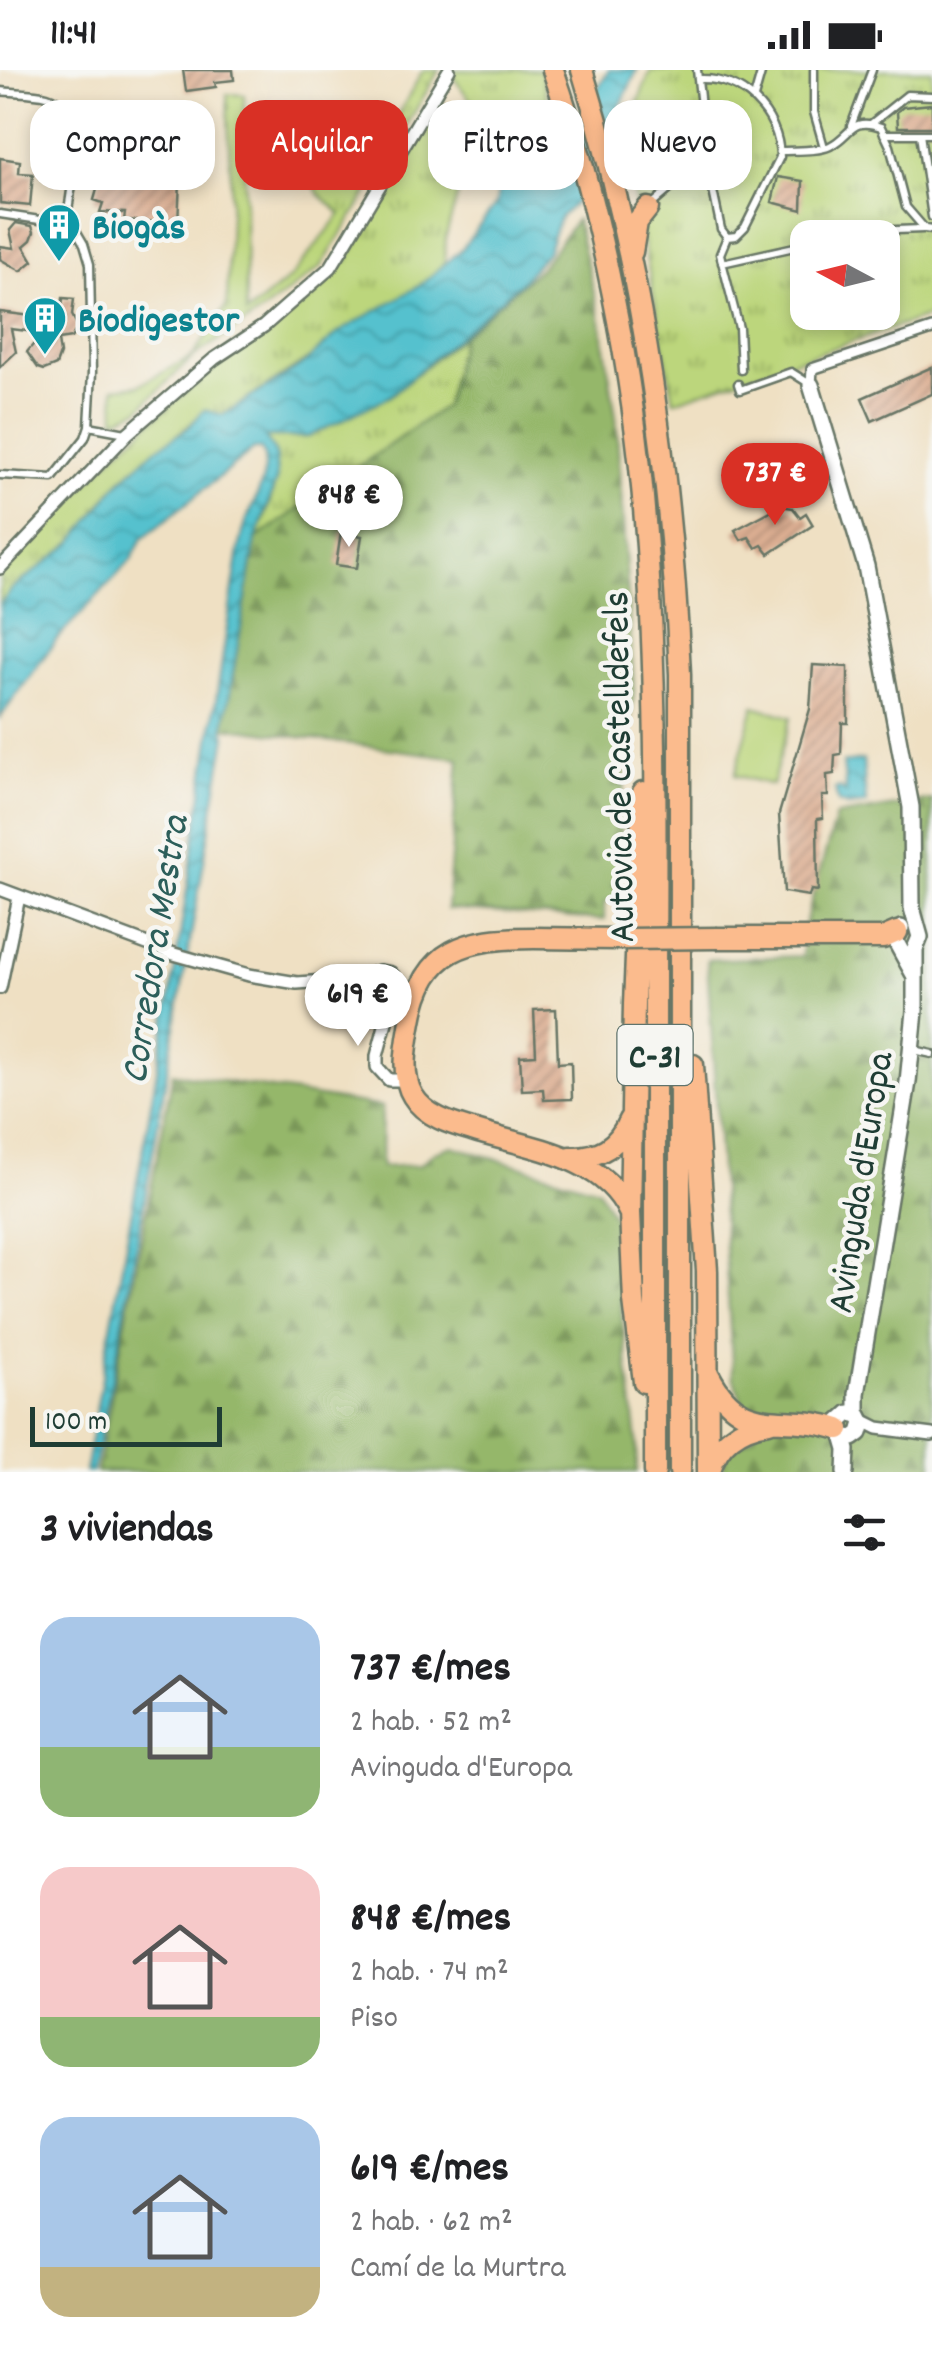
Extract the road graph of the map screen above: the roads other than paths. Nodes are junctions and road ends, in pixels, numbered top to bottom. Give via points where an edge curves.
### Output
1 (450, 70) edge
2 (553, 70) edge
3 (762, 70) edge
4 (814, 70) edge
5 (872, 70) edge
6 (698, 74) edge
7 (584, 78) edge
8 (0, 92) edge
9 (932, 96) edge
10 (754, 99) junction
11 (701, 100) edge
12 (870, 123) junction
13 (851, 126) junction
14 (884, 134) junction
15 (920, 134) junction
16 (932, 134) edge
17 (824, 147) junction
18 (604, 151) edge
19 (780, 151) junction
20 (613, 190) edge
21 (616, 190) edge
22 (669, 190) edge
23 (713, 190) edge
24 (648, 208) junction
25 (0, 214) edge
26 (932, 217) edge
27 (66, 224) junction
28 (928, 230) edge
29 (900, 231) edge
30 (726, 237) junction
31 (790, 248) edge
32 (722, 263) junction
33 (634, 285) junction
34 (932, 329) edge
35 (741, 370) dead end
36 (738, 384) dead end
37 (812, 385) junction
38 (89, 426) junction
39 (128, 433) junction
40 (0, 475) edge
41 (0, 568) edge
42 (652, 640) junction
43 (0, 889) edge
44 (19, 897) junction
45 (902, 939) junction
46 (681, 954) junction
47 (0, 988) edge
48 (912, 1050) junction
49 (932, 1054) edge
50 (407, 1080) junction
51 (632, 1103) junction
52 (560, 1157) junction
53 (630, 1213) junction
54 (708, 1374) junction
55 (778, 1422) junction
56 (848, 1425) junction
57 (932, 1435) edge
58 (846, 1467) edge
59 (655, 1471) edge
60 (680, 1472) edge
61 (709, 1472) edge

1 - 39 street via 331,267
2 - 42 highway, Autovia de Castelldefels / C-31 via 590,196 624,364 645,518
3 - 10 lane
4 - 17 lane via 814,112
5 - 13 lane
6 - 10 lane via 730,82
6 - 11 lane
7 - 18 highway, Autovia de Castelldefels / C-31
8 - 27 lane via 48,96 67,108 75,140
9 - 12 lane via 907,95
10 - 19 lane
12 - 13 lane
12 - 14 lane
13 - 17 lane
14 - 15 lane
14 - 28 lane via 906,207
15 - 16 lane
15 - 26 lane
17 - 19 lane
19 - 30 lane via 744,226
20 - 33 highway, Autovia de Castelldefels / C-31
21 - 24 highway via 635,210
22 - 24 lane
23 - 30 lane
24 - 33 highway via 632,240
25 - 27 lane
27 - 38 lane via 77,232 90,264
28 - 29 lane
30 - 32 lane
31 - 32 lane
32 - 35 lane
33 - 46 highway, Autovia de Castelldefels / C-31 via 662,452 676,594
34 - 37 street via 812,369
36 - 37 lane via 740,390 791,372
37 - 45 street, Avinguda d'Europa via 866,566 911,807 912,908
38 - 39 lane
38 - 40 lane via 53,478
39 - 41 street
42 - 51 highway
42 - 59 highway, Autovia de Castelldefels / C-31
43 - 44 street
44 - 47 street
44 - 50 street via 248,975 297,983 392,972 395,988 378,1067 389,1080
45 - 48 street, Avinguda d'Europa via 915,978
45 - 50 highway, bridge via 498,938 460,947 421,984
46 - 54 highway via 692,1027
46 - 60 highway, Autovia de Castelldefels / C-31
48 - 49 lane
48 - 56 street, Avinguda d'Europa
50 - 52 highway via 414,1098 439,1118
51 - 52 highway via 614,1145 586,1157
51 - 53 highway
52 - 53 highway via 602,1176
53 - 59 highway
54 - 55 highway via 733,1408
54 - 61 highway
55 - 56 highway
55 - 61 highway via 732,1436
56 - 57 street
56 - 58 street, Avinguda d'Europa

